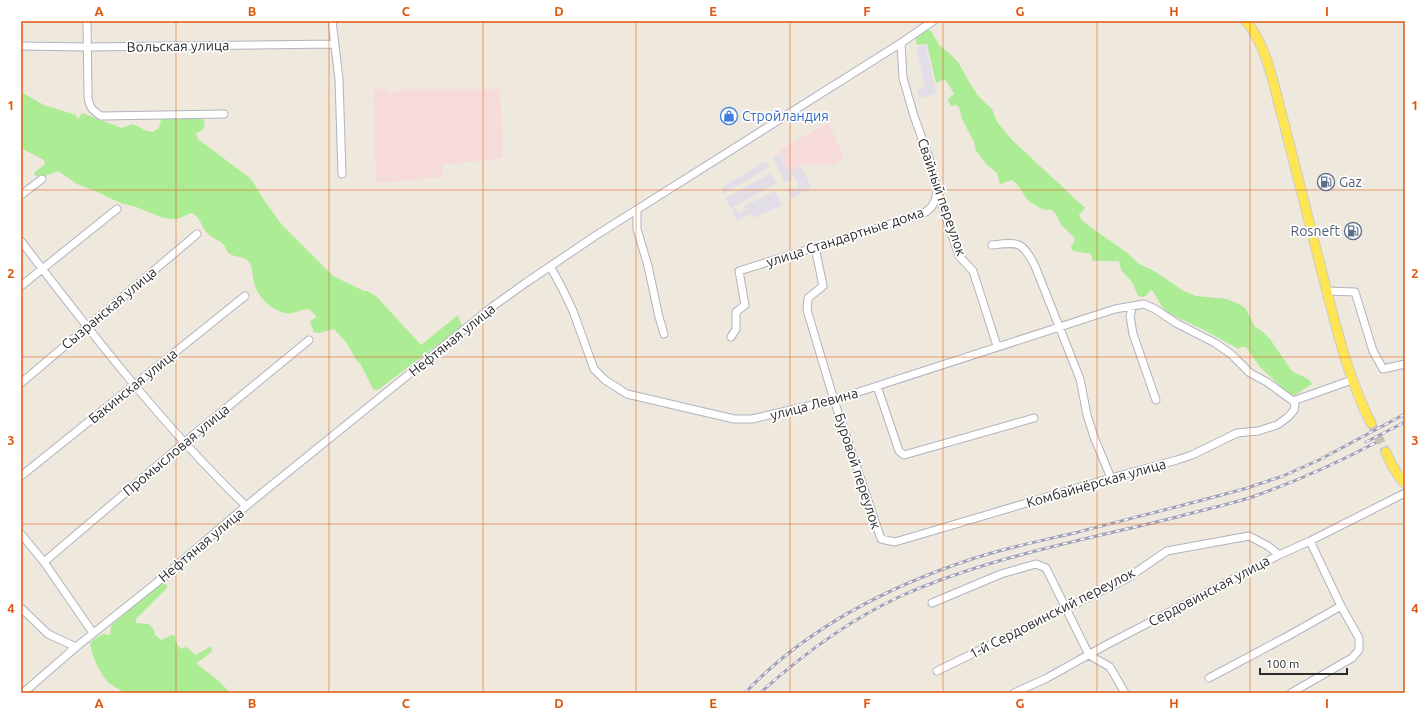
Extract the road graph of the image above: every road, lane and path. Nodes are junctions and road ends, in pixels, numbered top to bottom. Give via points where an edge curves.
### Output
1 (87, 21) edge
2 (332, 21) edge
3 (921, 21) edge
4 (933, 21) edge
5 (1246, 21) edge
6 (915, 34) junction
7 (901, 43) junction
8 (335, 44) junction
9 (21, 46) edge
10 (87, 47) junction
11 (224, 114) dead end
12 (342, 174) dead end
13 (42, 179) dead end
14 (937, 190) junction
15 (21, 195) edge
16 (117, 209) dead end
17 (637, 210) junction
18 (196, 234) dead end
19 (21, 241) edge
20 (992, 245) dead end
21 (815, 247) junction
22 (550, 266) junction
23 (42, 269) junction
24 (21, 286) edge
25 (1327, 291) junction
26 (245, 296) dead end
27 (1133, 306) junction
28 (87, 327) junction
29 (1058, 328) junction
30 (664, 334) dead end
31 (731, 337) dead end
32 (309, 340) dead end
33 (997, 346) junction
34 (1405, 364) edge
35 (1352, 380) junction
36 (21, 383) edge
37 (135, 385) junction
38 (877, 386) junction
39 (834, 400) junction
40 (1156, 400) dead end
41 (1293, 401) junction
42 (1034, 418) dead end
43 (1371, 423) tunnel mouth
44 (185, 442) junction
45 (1386, 452) tunnel mouth
46 (21, 476) edge
47 (1111, 478) junction
48 (1405, 483) edge
49 (1405, 493) edge
50 (246, 506) junction
51 (21, 534) edge
52 (881, 539) joint
53 (1310, 541) junction
54 (1279, 554) junction
55 (44, 562) junction
56 (932, 603) dead end
57 (1341, 606) junction
58 (21, 608) edge
59 (1066, 608) junction
60 (93, 633) junction
61 (76, 647) junction
62 (1089, 655) junction
63 (937, 671) dead end
64 (1209, 678) dead end
65 (1301, 690) edge
66 (23, 693) edge
67 (1014, 693) edge
68 (1125, 693) edge
69 (1291, 693) edge

1 - 10 street
2 - 8 street
3 - 6 street
4 - 6 street, Нефтяная улица
5 - 25 main road via 1257,36 1268,66
6 - 7 street, Нефтяная улица
7 - 14 street, Свайный переулок via 903,78
7 - 17 street, Нефтяная улица
8 - 10 street, Вольская улица
8 - 12 street via 339,79
9 - 10 street, Вольская улица
10 - 11 street via 89,106 101,116
13 - 15 street
14 - 21 street, улица Стандартные дома via 935,202 928,211
14 - 33 street, Свайный переулок via 959,256 973,271
16 - 23 street
17 - 22 street, Нефтяная улица
17 - 30 street via 637,229
18 - 28 street, Сызранская улица
19 - 23 street
20 - 29 street via 1013,243 1026,250 1035,266
21 - 31 street, улица Стандартные дома via 739,271 745,305 736,312 736,329
21 - 39 street, Буровой переулок via 823,286 808,298 807,310
22 - 39 street, улица Левина via 573,311 594,369 605,380 627,394 734,419 764,417
22 - 50 street, Нефтяная улица via 492,307
23 - 24 street
23 - 28 street
25 - 34 street via 1355,292 1373,351 1383,369
25 - 35 main road
26 - 37 street, Бакинская улица
27 - 29 street, улица Левина
27 - 40 street via 1130,316 1133,334
27 - 41 street, улица Левина via 1144,304 1215,343 1231,354 1250,373
28 - 36 street, Сызранская улица
28 - 37 street
29 - 33 street, улица Левина
29 - 47 street via 1080,379 1086,415
32 - 44 street, Промысловая улица
33 - 38 street, улица Левина
35 - 41 street
35 - 43 main road
37 - 44 street
37 - 46 street, Бакинская улица
38 - 39 street, улица Левина
38 - 42 street via 899,451 904,454
39 - 52 street, Буровой переулок
41 - 47 street, Комбайнёрская улица via 1294,410 1282,422 1271,427 1237,433 1192,455
44 - 50 street
44 - 55 street, Промысловая улица
45 - 48 main road
47 - 52 street, Комбайнёрская улица via 895,542
49 - 53 street, Сердовинская улица
50 - 60 street, Нефтяная улица
51 - 55 street
53 - 54 street, Сердовинская улица
53 - 57 street
54 - 59 street, 1-й Сердовинский переулок via 1249,536 1167,551 1126,579
54 - 62 street, Сердовинская улица
55 - 60 street
56 - 59 street via 1000,574 1036,564 1046,568
57 - 64 street
57 - 65 street via 1359,638 1359,650 1352,658
58 - 61 street via 48,634
59 - 62 street
59 - 63 street, 1-й Сердовинский переулок
60 - 61 street, Нефтяная улица
61 - 66 street, Нефтяная улица
62 - 67 street, Сердовинская улица
62 - 68 street via 1110,667
65 - 69 street

